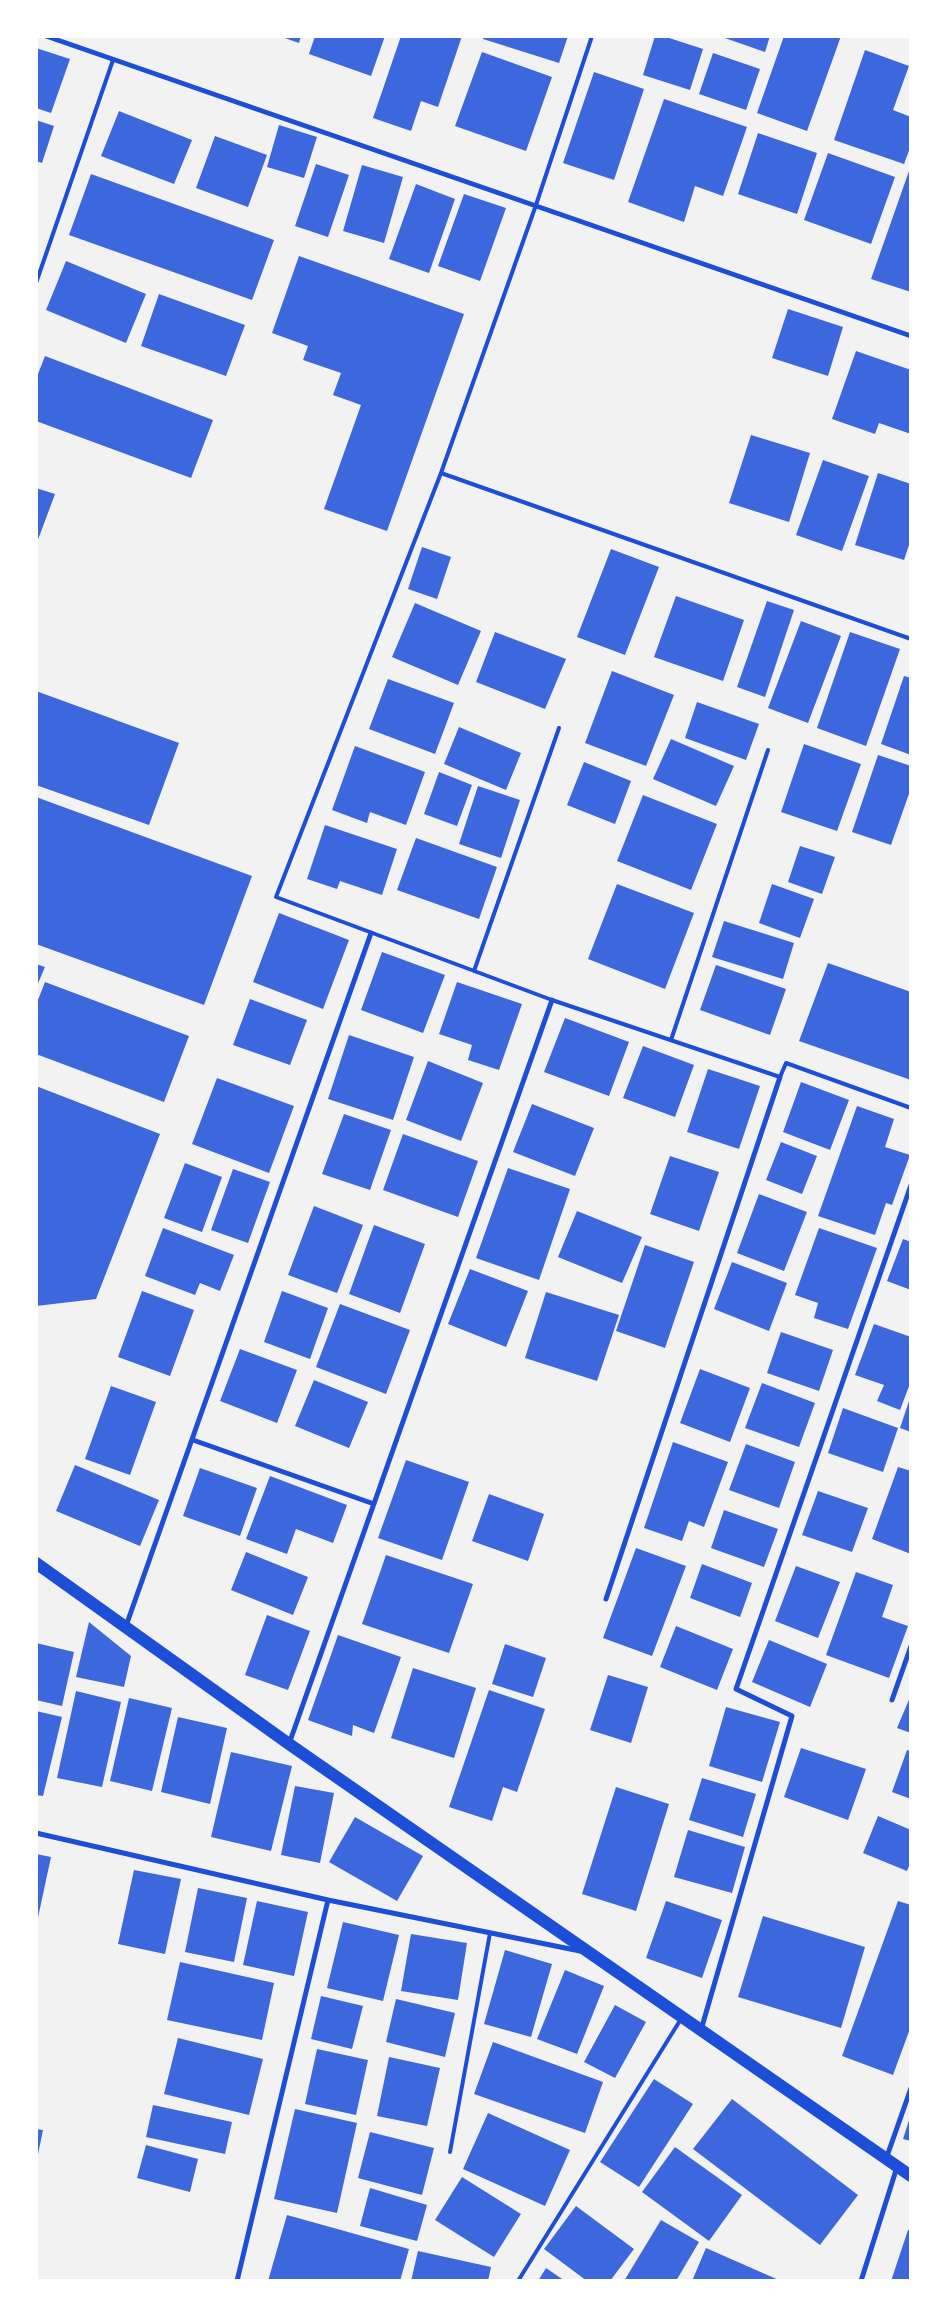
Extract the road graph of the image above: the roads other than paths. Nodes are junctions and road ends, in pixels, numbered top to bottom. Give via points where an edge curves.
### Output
1 (46, 36) edge
2 (592, 36) edge
3 (113, 60) junction
4 (536, 205) junction
5 (36, 283) edge
6 (911, 336) edge
7 (441, 473) junction
8 (911, 639) edge
9 (559, 728) dead end
10 (768, 750) dead end
11 (372, 933) junction
12 (474, 971) junction
13 (552, 1000) junction
14 (671, 1040) junction
15 (780, 1077) junction
16 (911, 1108) edge
17 (911, 1185) edge
18 (193, 1440) junction
19 (374, 1504) junction
20 (36, 1563) edge
21 (606, 1599) dead end
22 (126, 1627) junction
23 (911, 1646) edge
24 (892, 1700) dead end
25 (289, 1744) junction
26 (36, 1833) edge
27 (328, 1900) junction
28 (490, 1933) junction
29 (594, 1954) junction
30 (682, 2017) junction
31 (701, 2030) junction
32 (911, 2088) edge
33 (450, 2152) dead end
34 (892, 2162) junction
35 (911, 2176) edge
36 (237, 2281) edge
37 (518, 2281) edge
38 (861, 2281) edge

1 - 3 street
2 - 4 lane
3 - 4 street
3 - 5 lane
4 - 6 street
4 - 7 lane
7 - 8 lane
7 - 11 lane via 276,897
9 - 12 lane
10 - 14 lane
11 - 12 lane
11 - 18 street
12 - 13 lane
13 - 14 lane
13 - 19 street
14 - 15 lane
15 - 16 lane via 786,1063
15 - 21 street
17 - 31 street via 736,1689 792,1716
18 - 19 street
18 - 22 street
19 - 25 street
20 - 22 main road
22 - 25 main road
23 - 24 street
25 - 29 main road
26 - 27 street
27 - 28 street
27 - 36 street
28 - 29 street
28 - 33 lane
29 - 30 main road
30 - 31 main road
30 - 37 lane
31 - 34 main road
32 - 34 street
34 - 35 main road
34 - 38 street

